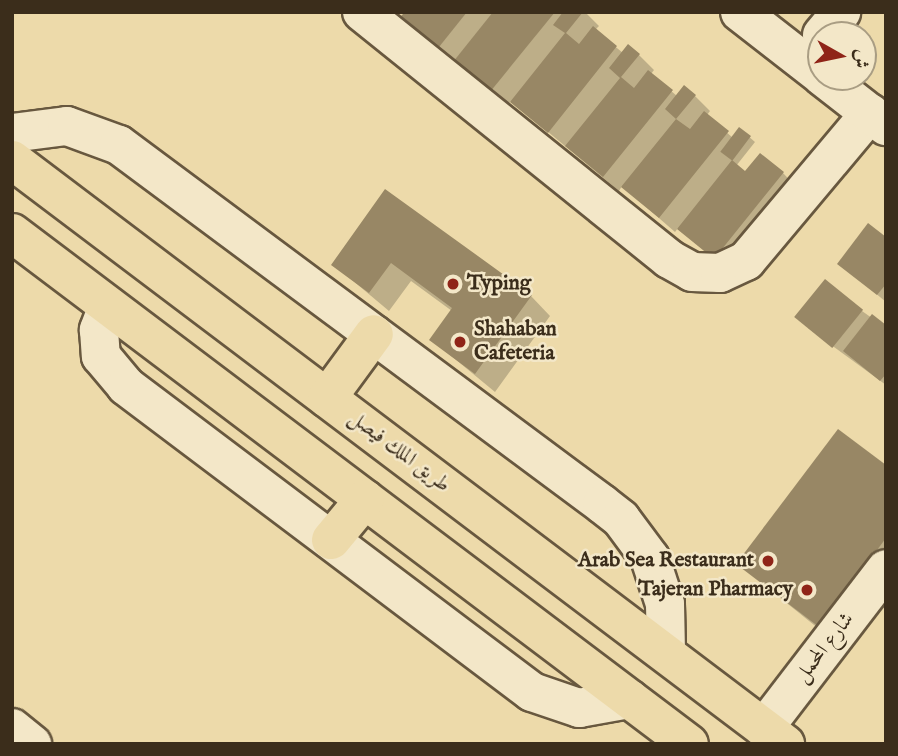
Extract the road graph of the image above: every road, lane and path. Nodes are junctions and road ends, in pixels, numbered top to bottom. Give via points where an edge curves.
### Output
1 (362, 12) edge
2 (740, 12) edge
3 (807, 51) edge
4 (850, 91) edge
5 (878, 120) edge
6 (12, 133) edge
7 (12, 160) edge
8 (17, 245) edge
9 (108, 306) junction
10 (374, 334) junction
11 (327, 397) junction
12 (365, 499) junction
13 (331, 540) junction
14 (886, 569) edge
15 (666, 653) junction
16 (629, 699) junction
17 (12, 728) edge
18 (774, 736) edge
19 (32, 744) edge
20 (689, 744) edge

1 - 5 street via 668,259 692,272 720,274 746,261
2 - 3 street
4 - 5 street
6 - 10 street via 67,126 119,145
7 - 11 main road, طريق الملك فيصل
8 - 9 main road
9 - 12 main road
9 - 13 street via 99,343 115,378
10 - 11 main road
10 - 15 street via 621,519 643,548 659,581 667,617
11 - 15 main road, طريق الملك فيصل
12 - 13 main road
12 - 16 main road
13 - 16 street via 546,700 596,708
14 - 18 street, شارع المحمل
15 - 18 main road, طريق الملك فيصل
16 - 20 main road
17 - 19 street

